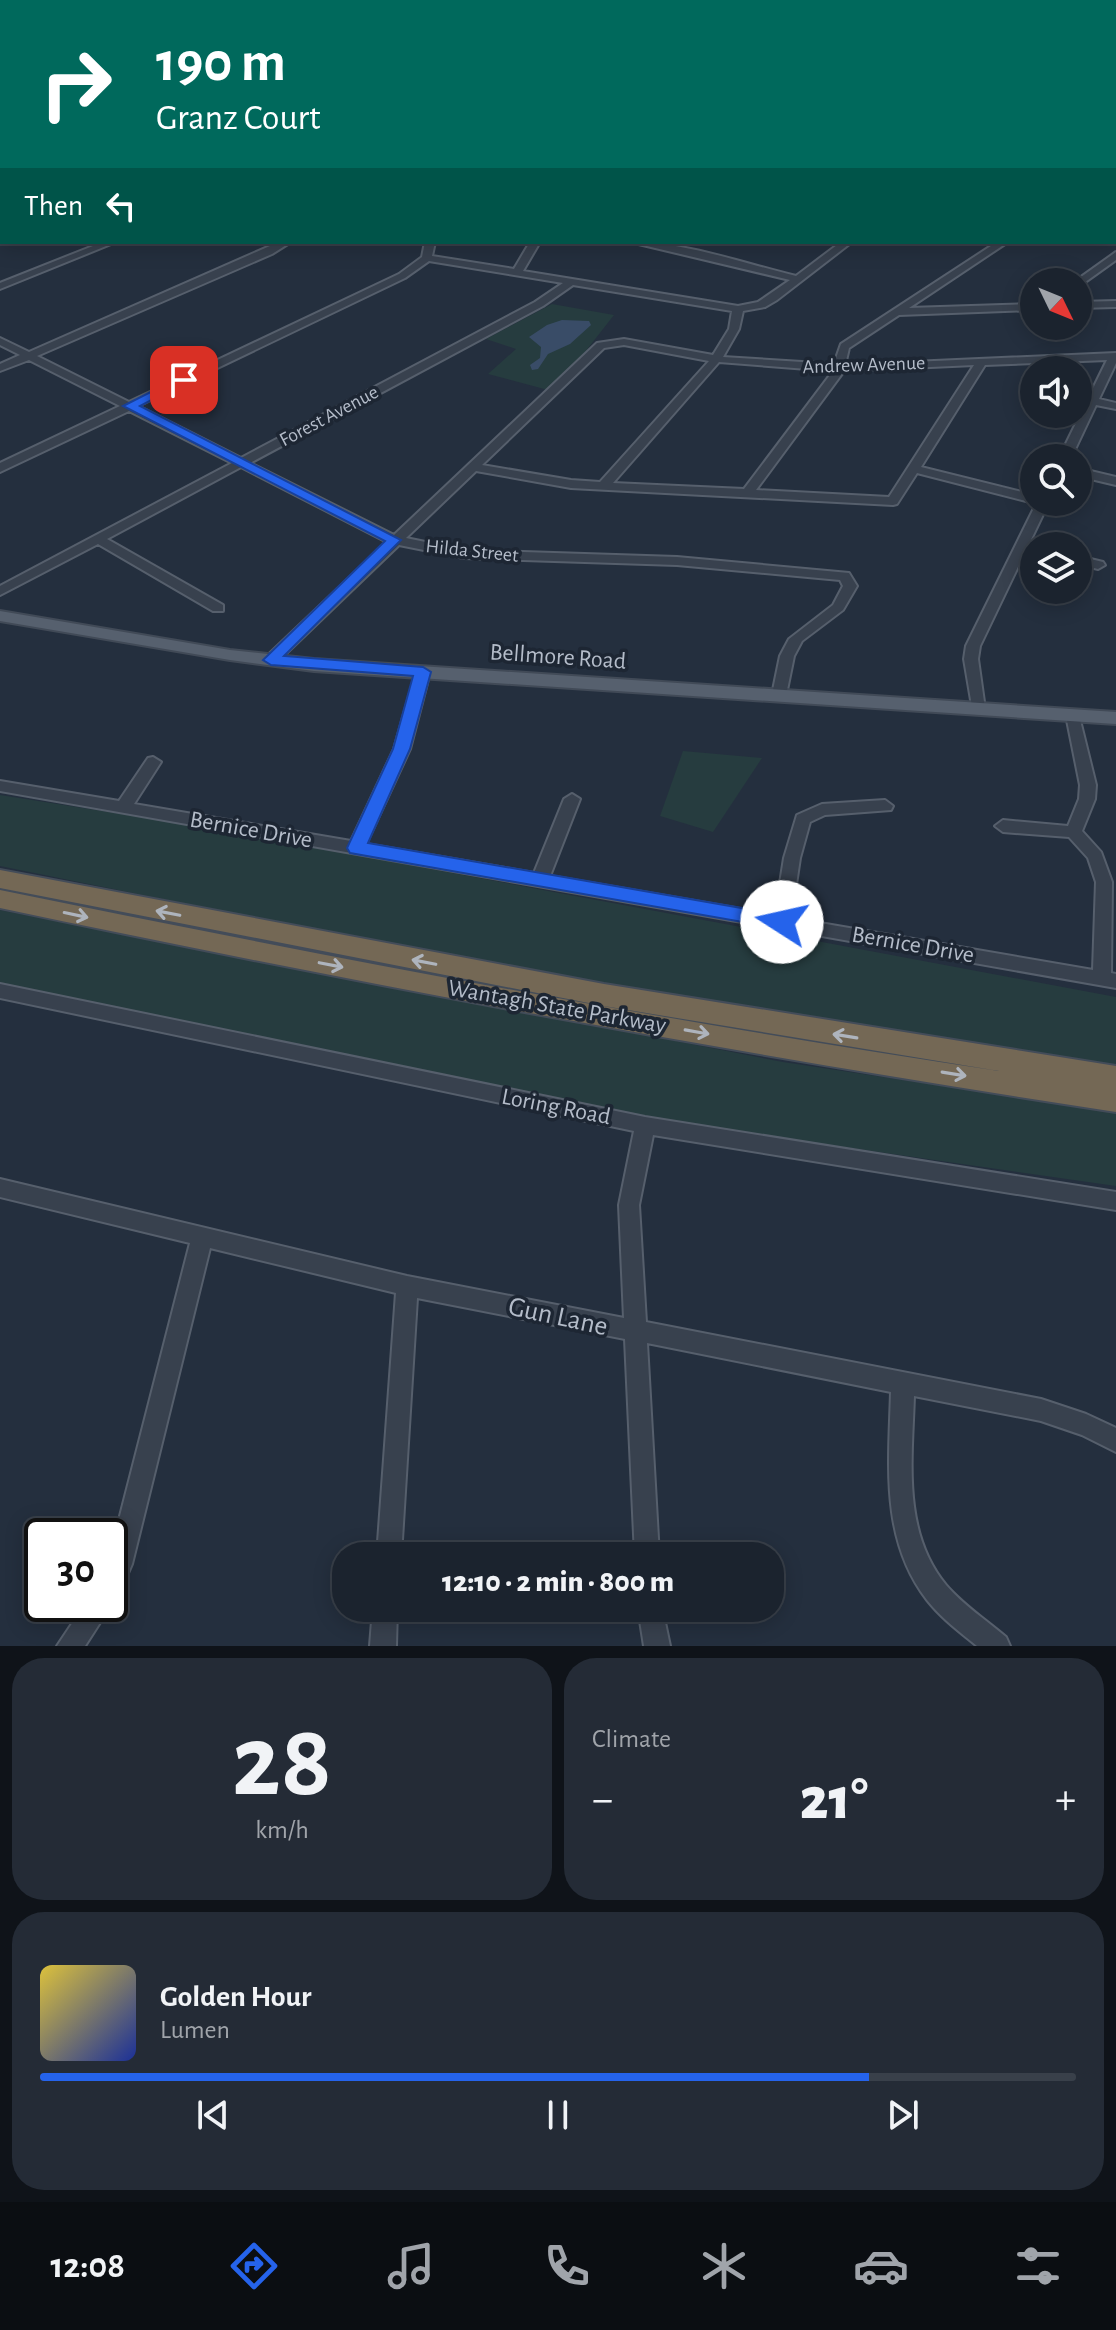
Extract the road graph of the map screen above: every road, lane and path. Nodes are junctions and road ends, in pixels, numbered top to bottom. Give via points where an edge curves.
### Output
1 (106, 244) edge
2 (283, 244) edge
3 (430, 244) edge
4 (534, 244) edge
5 (645, 244) edge
6 (841, 244) edge
7 (1000, 244) edge
8 (1116, 255) edge
9 (427, 258) junction
10 (517, 273) junction
11 (1092, 273) edge
12 (796, 279) junction
13 (571, 282) junction
14 (0, 286) edge
15 (1116, 304) edge
16 (1092, 305) edge
17 (1020, 308) edge
18 (738, 309) junction
19 (896, 312) junction
20 (0, 341) edge
21 (29, 356) junction
22 (1115, 356) edge
23 (716, 358) junction
24 (982, 361) junction
25 (0, 368) edge
26 (841, 368) junction
27 (1093, 401) junction
28 (130, 406) junction
29 (1116, 406) edge
30 (1072, 444) edge
31 (242, 462) junction
32 (471, 467) junction
33 (0, 468) edge
34 (914, 469) junction
35 (1092, 475) edge
36 (1116, 481) edge
37 (603, 486) junction
38 (747, 494) junction
39 (1020, 496) edge
40 (98, 539) junction
41 (394, 540) junction
42 (1020, 562) edge
43 (1092, 564) edge
44 (1098, 565) dead end
45 (0, 591) edge
46 (218, 608) dead end
47 (0, 616) edge
48 (271, 660) junction
49 (423, 672) junction
50 (779, 695) junction
51 (978, 709) junction
52 (1073, 715) junction
53 (1116, 718) edge
54 (153, 762) dead end
55 (0, 786) edge
56 (572, 799) dead end
57 (885, 806) dead end
58 (123, 808) junction
59 (1003, 826) dead end
60 (1074, 832) junction
61 (356, 848) junction
62 (0, 879) edge
63 (540, 880) junction
64 (0, 899) edge
65 (782, 922) junction
66 (1109, 980) edge
67 (0, 991) edge
68 (1116, 1078) edge
69 (1116, 1100) edge
70 (645, 1125) junction
71 (0, 1188) edge
72 (1116, 1201) edge
73 (202, 1237) junction
74 (407, 1286) junction
75 (635, 1333) junction
76 (903, 1384) junction
77 (1116, 1440) edge
78 (128, 1532) edge
79 (390, 1542) edge
80 (646, 1542) edge
81 (87, 1622) edge
82 (384, 1622) edge
83 (653, 1622) edge
84 (70, 1646) edge
85 (383, 1646) edge
86 (657, 1646) edge
87 (997, 1646) edge

1 - 14 street
2 - 21 street
3 - 9 street
4 - 10 street
5 - 12 street
6 - 12 street
7 - 19 street
8 - 11 street
9 - 10 street
9 - 28 street via 402,276
10 - 13 street
12 - 18 street via 761,305
13 - 18 street
13 - 31 street, Forest Avenue
15 - 16 street
17 - 19 street
18 - 23 street via 734,329
19 - 26 street via 845,346
20 - 21 street, Hilda Street
21 - 25 street
21 - 28 street, Hilda Street
22 - 24 street, Andrew Avenue
22 - 27 street
23 - 26 street, Andrew Avenue
23 - 32 street, Andrew Avenue via 614,342 601,345
23 - 37 street
24 - 26 street, Andrew Avenue
24 - 34 street
26 - 38 street
27 - 29 street
27 - 30 street
28 - 31 street, Hilda Street
28 - 33 street
31 - 40 street, Forest Avenue
31 - 41 street, Hilda Street
32 - 37 street via 547,482
32 - 41 street
34 - 38 street via 893,501
34 - 39 street
35 - 36 street
37 - 38 street
40 - 45 street, Forest Avenue
40 - 46 street
41 - 48 street
41 - 50 street, Hilda Street via 464,554 677,561 844,576 850,586 838,607 796,639
42 - 51 street via 973,646
43 - 44 street
47 - 48 main road, Bellmore Road
48 - 49 main road, Bellmore Road
49 - 50 main road, Bellmore Road
49 - 61 street via 402,749
50 - 51 main road, Bellmore Road
51 - 52 main road, Bellmore Road
52 - 53 main road, Bellmore Road
52 - 60 street via 1088,785
54 - 58 street
55 - 58 street, Bernice Drive
56 - 63 street
57 - 65 street via 822,810 803,819
58 - 61 street, Bernice Drive
59 - 60 street
60 - 66 street via 1095,856 1104,882
61 - 63 street, Bernice Drive
68 -> 62 highway, Wantagh State Parkway via 619,998
63 - 65 street, Bernice Drive
64 -> 69 highway, Wantagh State Parkway via 496,997
65 - 66 street, Bernice Drive
67 - 70 street, Loring Road
70 - 72 street, Loring Road
70 - 75 street via 629,1205
71 - 73 street, Gun Lane
73 - 74 street, Gun Lane
73 - 78 street
74 - 75 street, Gun Lane
74 - 79 street
75 - 76 street, Gun Lane
75 - 80 street
76 - 77 street, Gun Lane via 1041,1410
76 - 87 street via 901,1517 911,1555 936,1592
81 - 84 street
82 - 85 street
83 - 86 street

